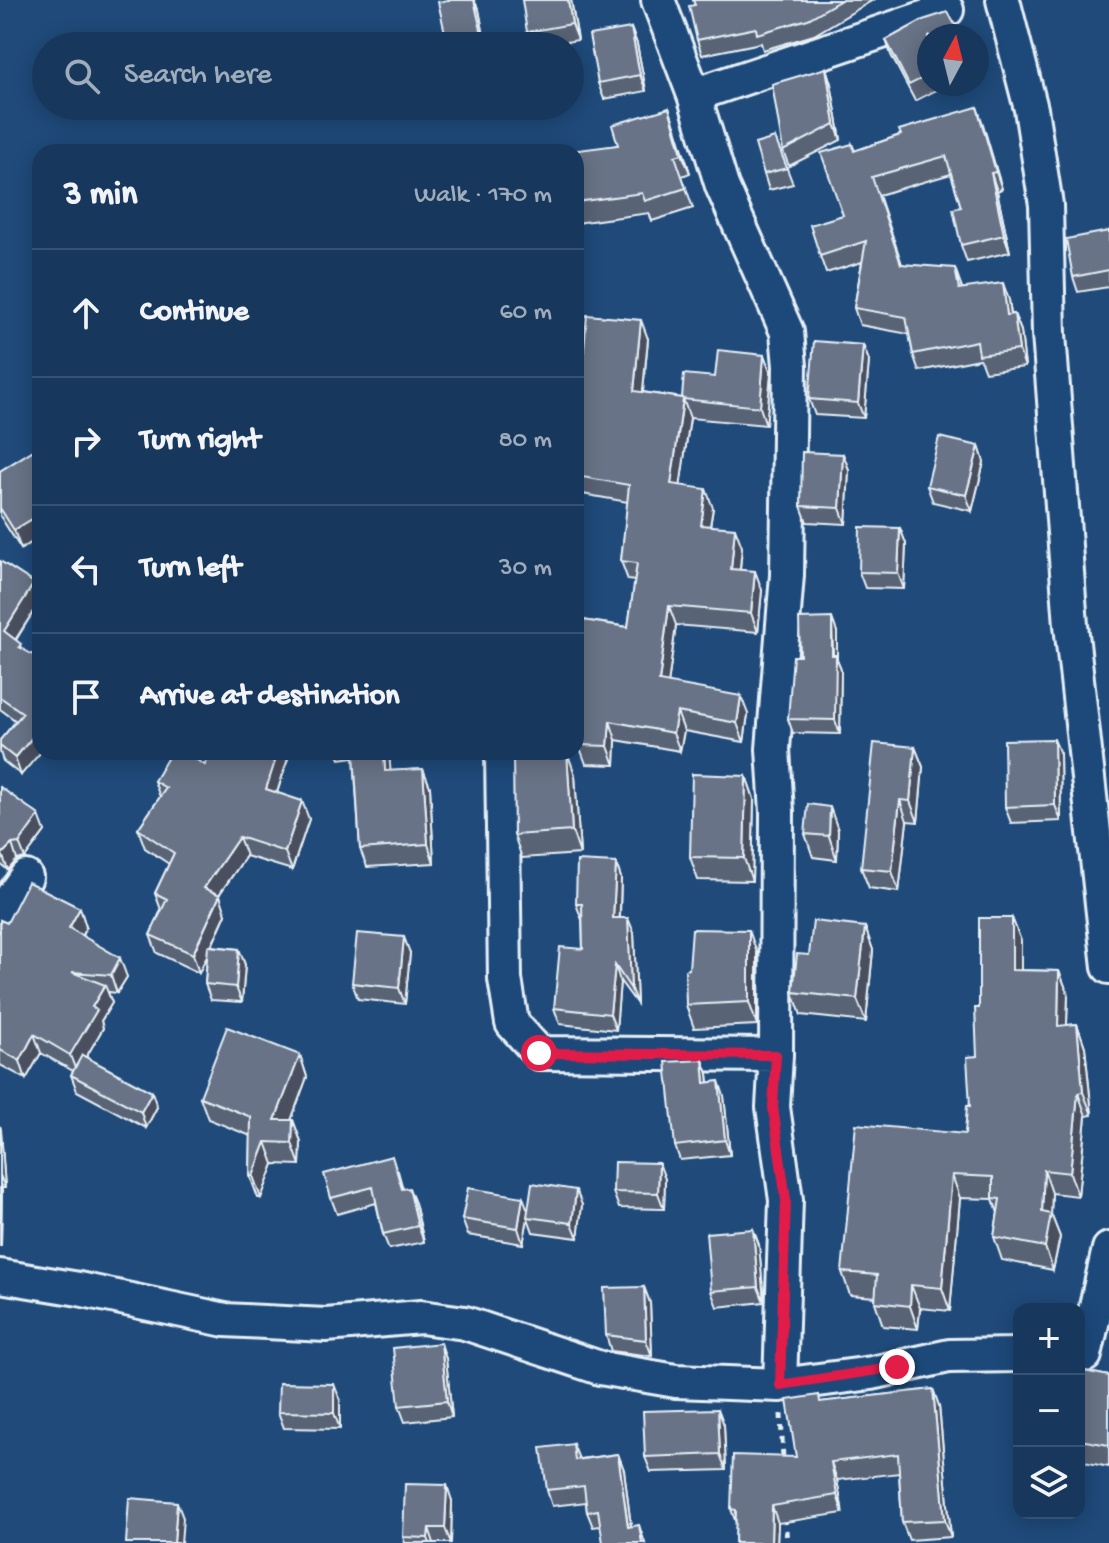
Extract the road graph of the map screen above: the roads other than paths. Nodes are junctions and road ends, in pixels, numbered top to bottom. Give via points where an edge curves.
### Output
1 (658, 0) edge
2 (1003, 0) edge
3 (947, 10) edge
4 (694, 95) junction
5 (502, 760) edge
6 (26, 877) dead end
7 (0, 914) edge
8 (1109, 967) edge
9 (776, 1055) junction
10 (1109, 1249) edge
11 (0, 1276) edge
12 (1013, 1355) edge
13 (1091, 1357) edge
14 (780, 1385) junction

1 - 4 street
2 - 8 street via 1031,109 1046,205 1049,334 1071,625
3 - 4 street
4 - 9 street via 722,186 787,332 790,366 787,575 773,749
5 - 9 street via 505,979 512,1023 539,1053
6 - 7 street
9 - 14 street via 773,1107 786,1200
10 - 13 street
11 - 14 street via 225,1320 326,1325 421,1317 465,1323 600,1368 676,1381
12 - 14 street via 949,1356

